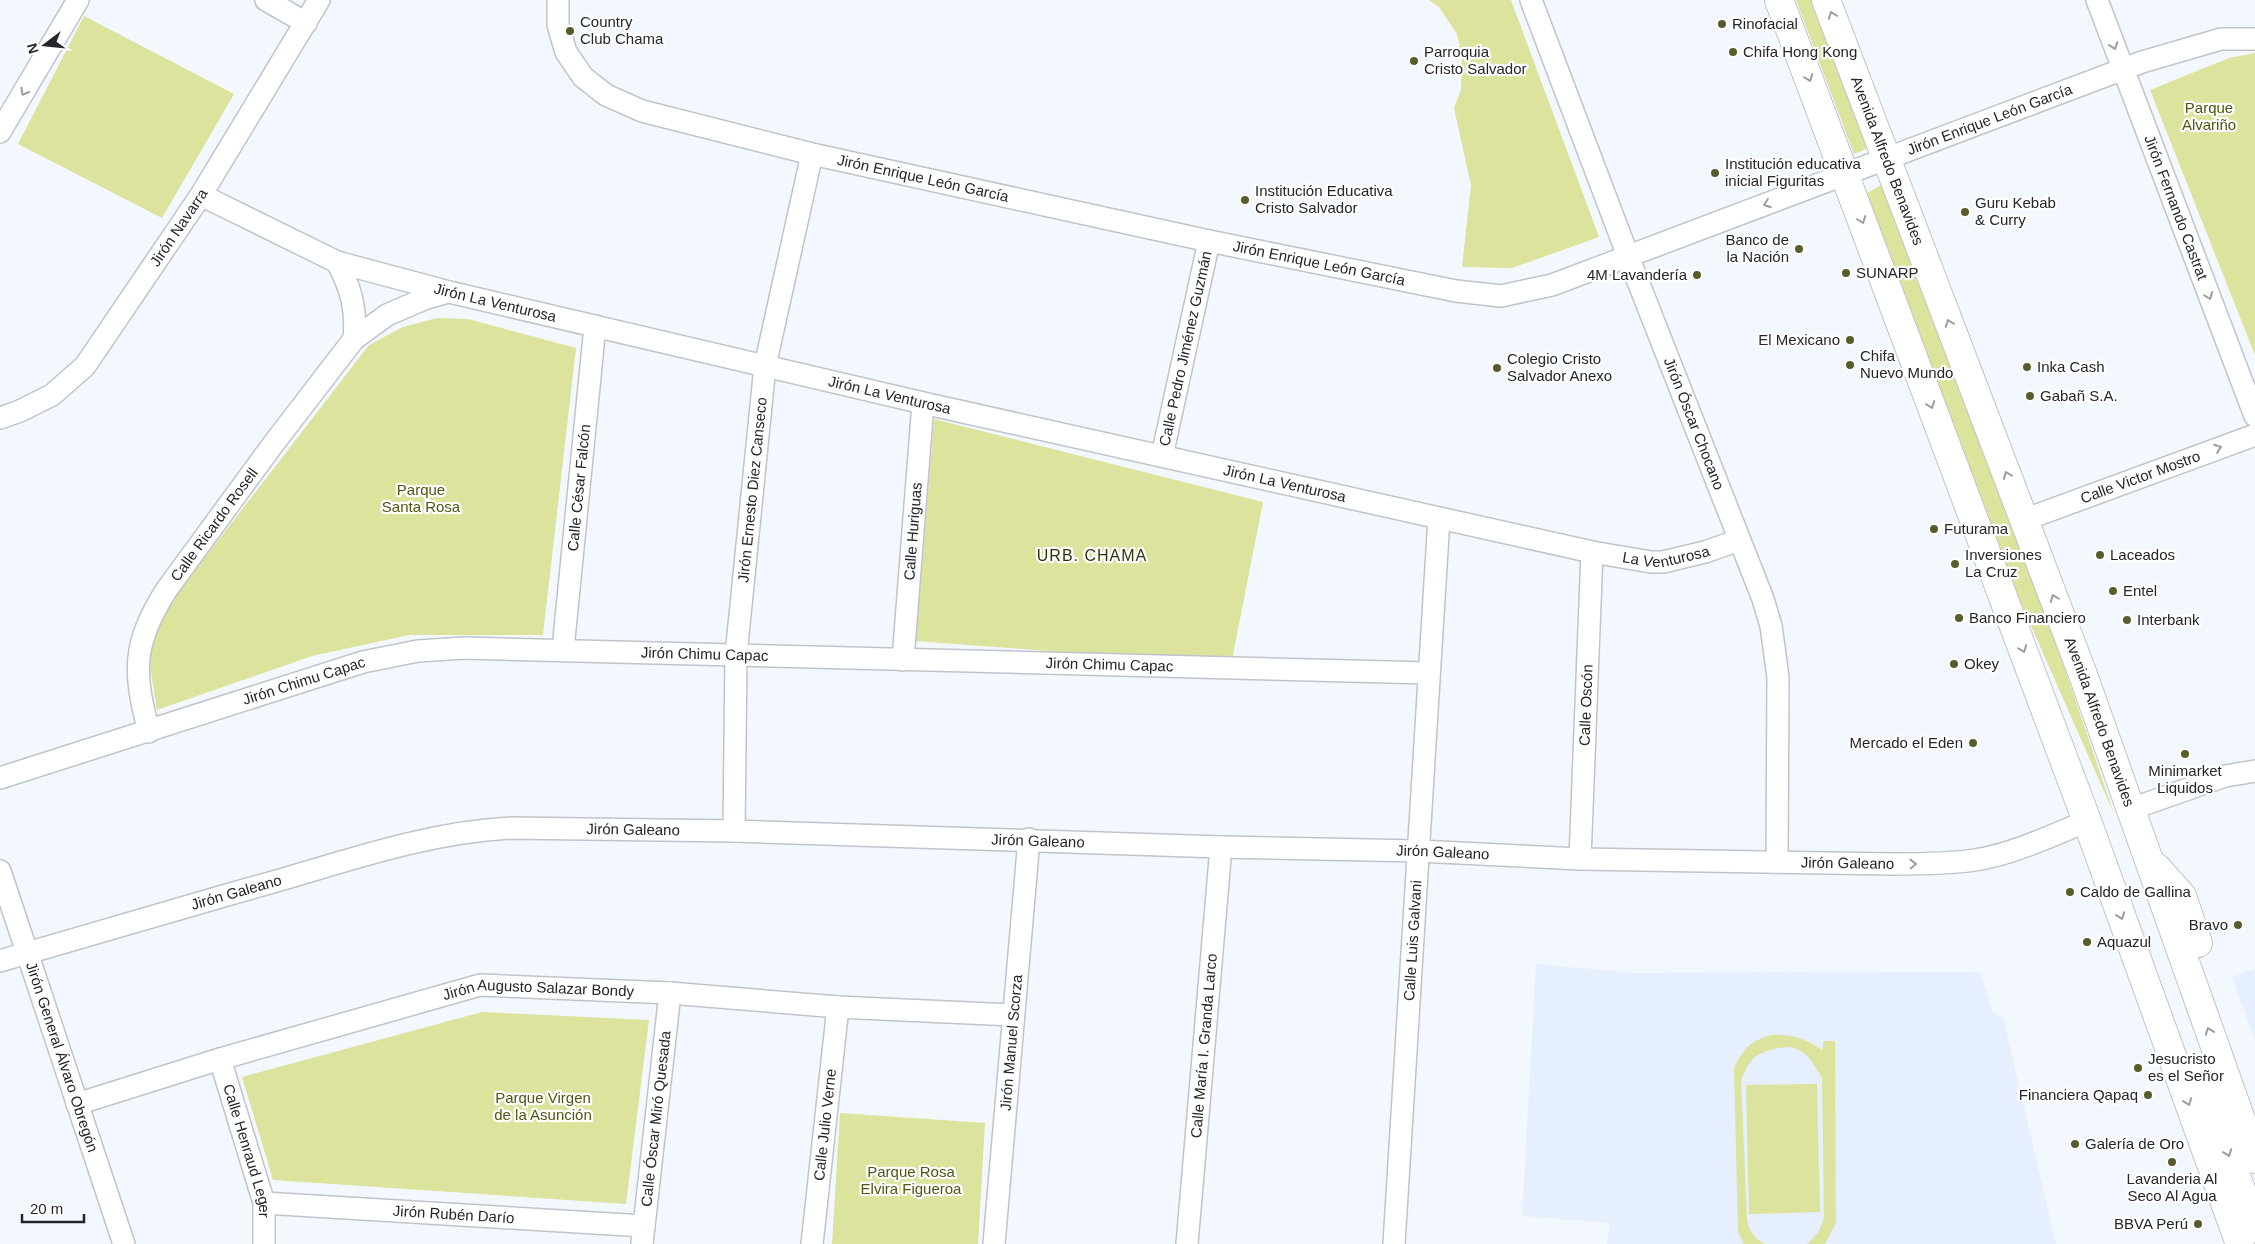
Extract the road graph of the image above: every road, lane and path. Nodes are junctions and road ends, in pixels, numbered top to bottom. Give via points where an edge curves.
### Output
1 (78, 0) edge
2 (266, 0) edge
3 (319, 0) edge
4 (558, 0) edge
5 (1531, 0) edge
6 (1779, 0) edge
7 (1826, 0) edge
8 (2097, 0) edge
9 (306, 23) junction
10 (2255, 39) edge
11 (2122, 70) junction
12 (0, 132) edge
13 (812, 154) junction
14 (1887, 159) junction
15 (1845, 175) junction
16 (201, 195) junction
17 (1209, 241) junction
18 (1628, 256) junction
19 (337, 262) junction
20 (448, 292) junction
21 (596, 326) junction
22 (354, 339) junction
23 (765, 366) junction
24 (923, 402) junction
25 (2255, 416) edge
26 (0, 418) edge
27 (2255, 435) edge
28 (1162, 456) junction
29 (1438, 518) junction
30 (2024, 520) junction
31 (1739, 540) junction
32 (1592, 552) junction
33 (562, 649) junction
34 (736, 654) junction
35 (903, 660) junction
36 (1429, 673) junction
37 (149, 732) junction
38 (2255, 771) edge
39 (0, 778) edge
40 (2131, 809) junction
41 (2087, 820) junction
42 (734, 831) junction
43 (1029, 839) junction
44 (1221, 847) junction
45 (1419, 851) junction
46 (2148, 857) junction
47 (1580, 859) junction
48 (1776, 862) junction
49 (0, 871) edge
50 (27, 953) junction
51 (0, 961) edge
52 (670, 993) junction
53 (838, 1007) junction
54 (1013, 1015) junction
55 (220, 1059) junction
56 (78, 1104) junction
57 (2255, 1107) edge
58 (2255, 1159) edge
59 (264, 1204) junction
60 (2255, 1228) edge
61 (643, 1235) edge
62 (124, 1244) edge
63 (264, 1244) edge
64 (812, 1244) edge
65 (994, 1244) edge
66 (1187, 1244) edge
67 (1394, 1244) edge
68 (2240, 1244) edge

1 -> 12 street
2 - 9 street
3 - 9 street, Jirón Navarra
4 - 13 street, Jirón Enrique León García via 558,25 566,52 583,77 606,95 642,111
5 - 18 street, Jirón Óscar Chocano
6 -> 15 main road
14 -> 7 main road, Avenida Alfredo Benavides
8 -> 11 street, Jirón Fernando Castrat
9 - 16 street, Jirón Navarra
10 - 11 street, Jirón Enrique León García via 2221,39
11 - 14 street, Jirón Enrique León García
11 -> 25 street, Jirón Fernando Castrat
13 - 17 street, Jirón Enrique León García
13 - 23 street, Jirón Ernesto Diez Canseco
14 - 15 street, Jirón Enrique León García
30 -> 14 main road, Avenida Alfredo Benavides
15 -> 18 street, Jirón Enrique León García
15 -> 41 main road
16 - 19 street, Jirón La Venturosa
16 - 26 street, Jirón Navarra via 85,366 52,395
17 - 18 street, Jirón Enrique León García via 1456,291 1501,296 1552,285
17 - 28 street, Calle Pedro Jiménez Guzmán
18 - 31 street, Jirón Óscar Chocano
19 - 20 street, Jirón La Venturosa
19 - 22 street via 354,302
20 - 21 street, Jirón La Venturosa
20 - 22 street, Calle Ricardo Rosell via 387,315
21 - 23 street, Jirón La Venturosa
21 - 33 street, Calle César Falcón
22 - 37 street, Calle Ricardo Rosell via 274,442 151,614 137,665 140,699
23 - 24 street, Jirón La Venturosa
23 - 34 street, Jirón Ernesto Diez Canseco
24 - 28 street, Jirón La Venturosa
24 - 35 street, Calle Huriguas
30 -> 27 street, Calle Victor Mostro
28 - 29 street, Jirón La Venturosa
29 - 32 street, Jirón La Venturosa
29 - 36 street, Calle Luis Galvani
40 -> 30 main road, Avenida Alfredo Benavides
31 - 32 street, La Venturosa via 1668,562
31 - 48 street, Jirón Óscar Chocano via 1763,599 1776,651
32 - 47 street, Calle Oscón
33 - 34 street, Jirón Chimu Capac
33 - 37 street, Jirón Chimu Capac via 418,651 363,662
34 - 35 street, Jirón Chimu Capac
34 - 42 street, Jirón Ernesto Diez Canseco
35 - 36 street, Jirón Chimu Capac
36 - 45 street, Calle Luis Galvani
37 - 39 street, Jirón Chimu Capac
38 - 40 street via 2225,776
40 - 46 main road, Avenida Alfredo Benavides
48 -> 41 street, Jirón Galeano via 1935,864 1975,860 2023,846
41 -> 60 main road via 2122,865
41 -> 68 main road
42 - 43 street, Jirón Galeano
42 - 50 street, Jirón Galeano via 511,828 448,834
43 - 44 street, Jirón Galeano
43 - 54 street, Jirón Manuel Scorza
44 - 45 street, Jirón Galeano
44 - 66 street, Calle María I. Granda Larco
45 - 47 street, Jirón Galeano
45 - 67 street, Calle Luis Galvani
46 - 57 main road, Avenida Alfredo Benavides via 2182,896
58 -> 46 main road, Avenida Alfredo Benavides
47 - 48 street, Jirón Galeano
49 - 50 street, Jirón General Álvaro Obregón
50 - 51 street, Jirón Galeano
50 - 56 street, Jirón General Álvaro Obregón
52 - 53 street, Jirón Augusto Salazar Bondy
52 - 55 street, Jirón Augusto Salazar Bondy via 471,986
52 - 61 street, Calle Óscar Miró Quesada
53 - 54 street, Jirón Augusto Salazar Bondy
53 - 64 street, Calle Julio Verne
54 - 65 street, Jirón Manuel Scorza
55 - 56 street, Jirón Augusto Salazar Bondy
55 - 59 street, Calle Henraud Leger
56 - 62 street, Jirón General Álvaro Obregón
59 - 61 street, Jirón Rubén Darío
59 - 63 street, Calle Henraud Leger

